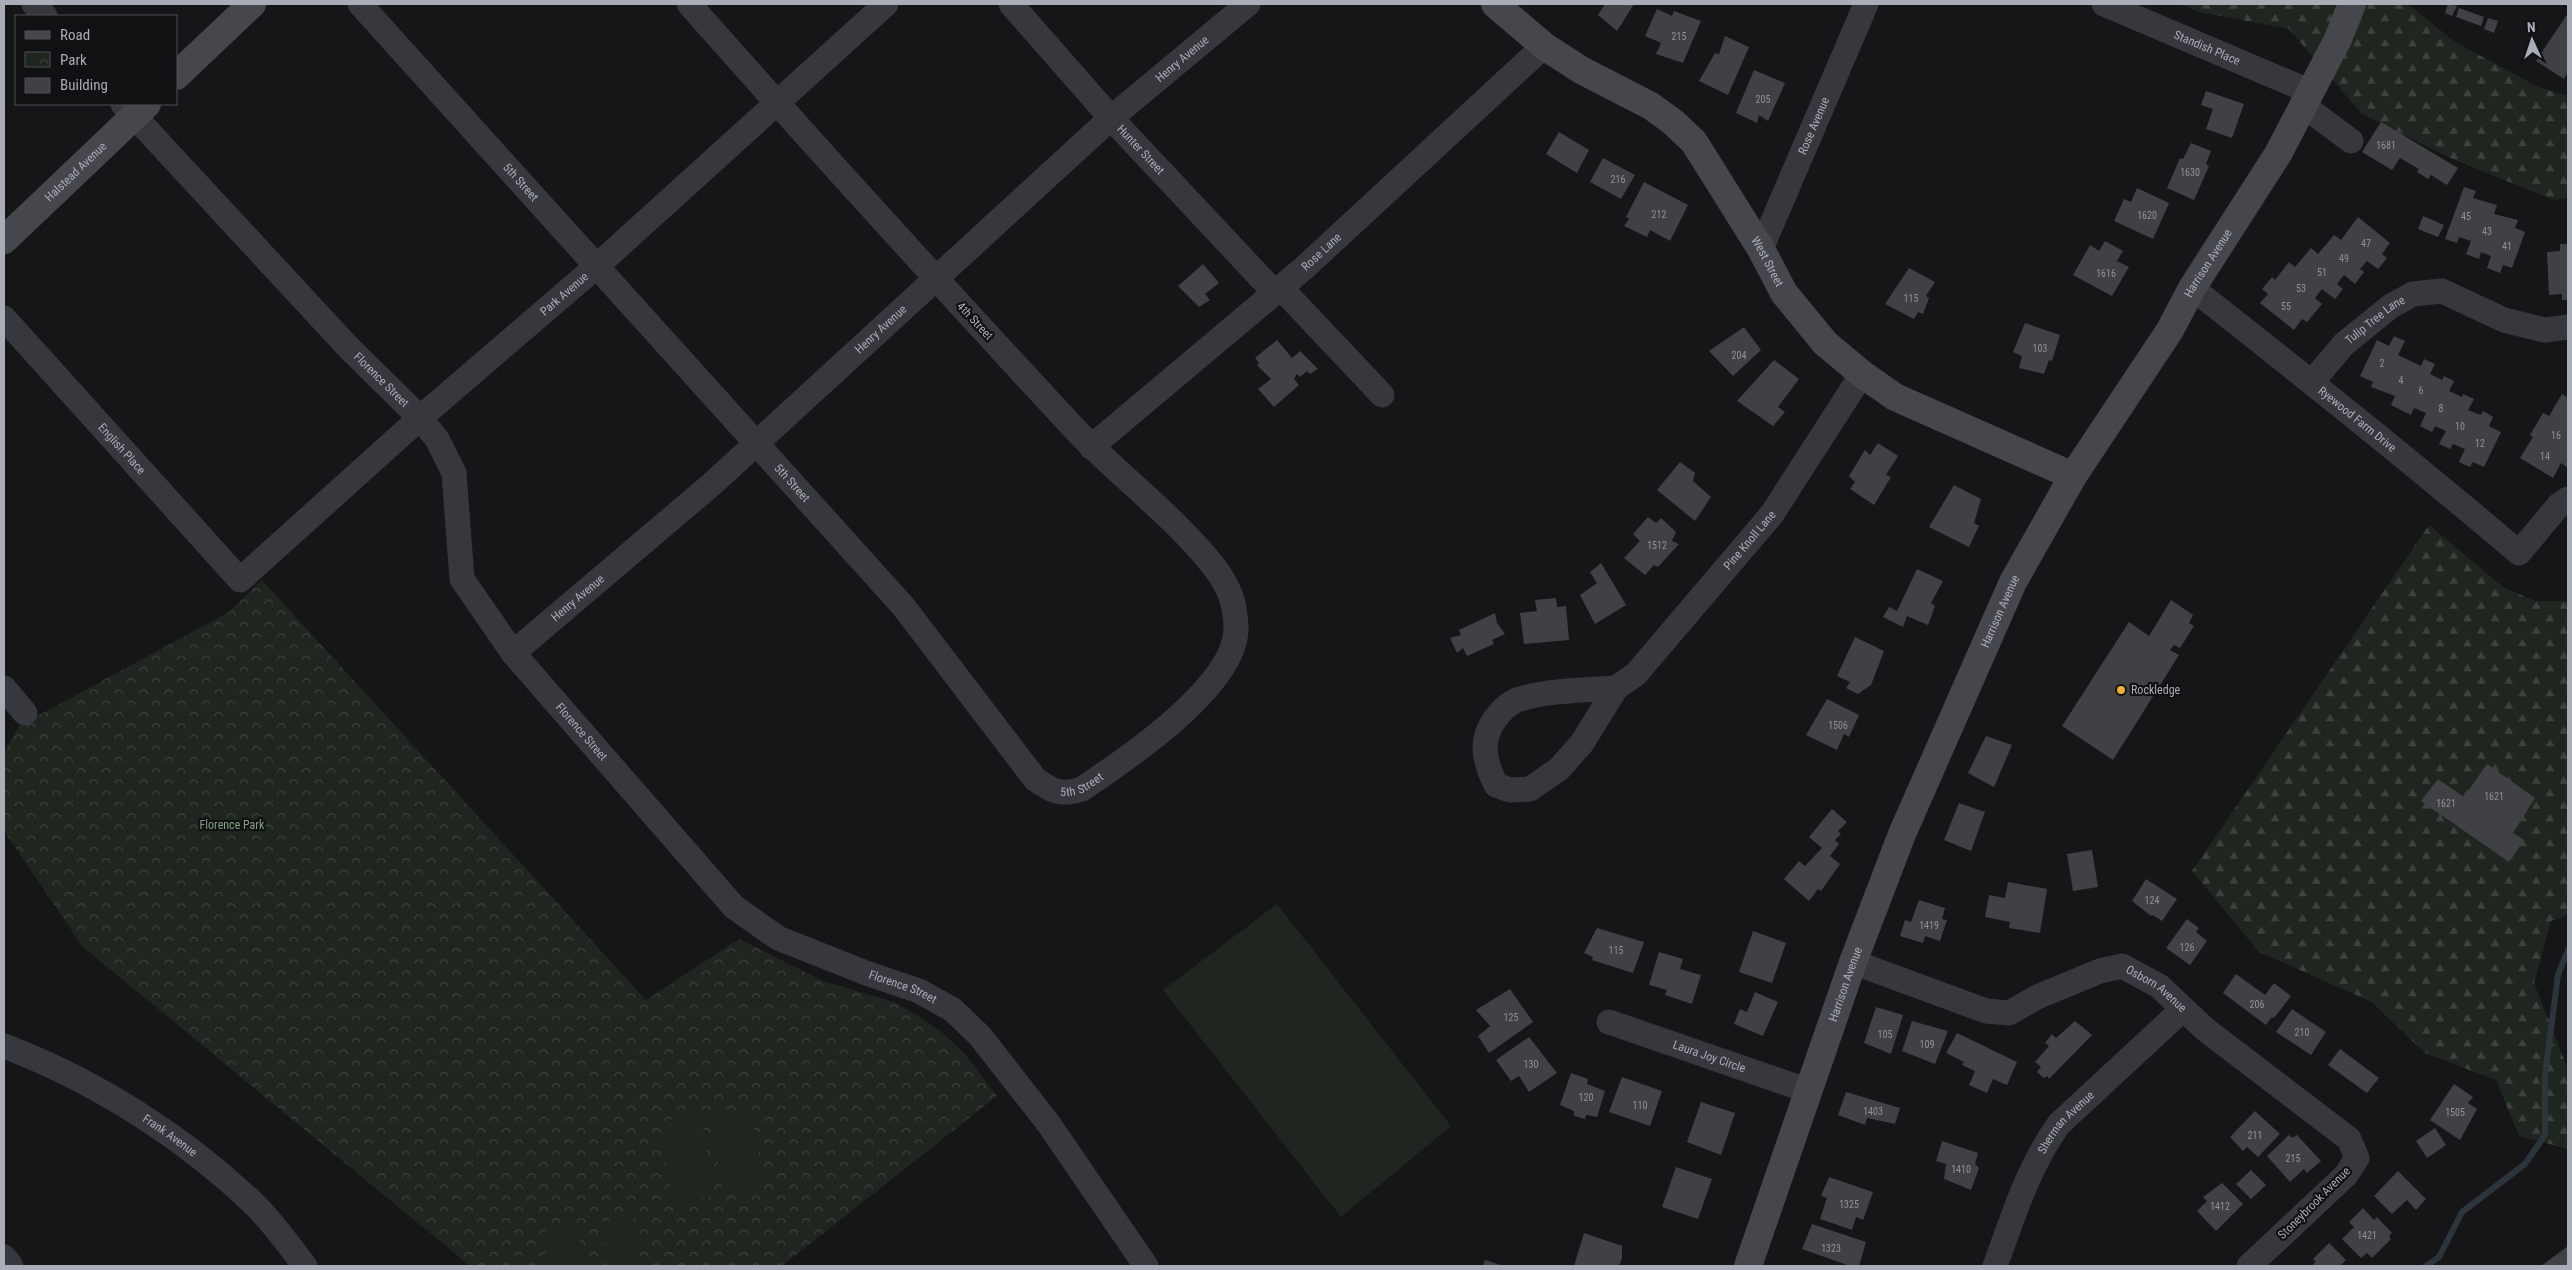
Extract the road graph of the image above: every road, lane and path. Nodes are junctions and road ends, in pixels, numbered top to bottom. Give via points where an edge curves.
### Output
1 (34, 4) edge
2 (252, 4) edge
3 (360, 4) edge
4 (689, 4) edge
5 (886, 4) edge
6 (1011, 4) edge
7 (1248, 4) edge
8 (1495, 4) edge
9 (1866, 4) edge
10 (2104, 4) edge
11 (2352, 4) edge
12 (44, 15) edge
13 (1544, 46) junction
14 (178, 74) edge
15 (2307, 99) junction
16 (776, 102) junction
17 (134, 108) edge
18 (1111, 118) junction
19 (2352, 141) dead end
20 (4, 240) edge
21 (1761, 249) junction
22 (598, 265) junction
23 (936, 278) junction
24 (2192, 288) junction
25 (1278, 290) junction
26 (4, 318) edge
27 (2568, 328) edge
28 (1862, 374) junction
29 (2312, 382) junction
30 (1382, 394) dead end
31 (420, 418) junction
32 (756, 444) junction
33 (1092, 447) junction
34 (2073, 476) junction
35 (2568, 498) edge
36 (240, 580) joint
37 (1233, 645) joint
38 (513, 653) junction
39 (4, 688) edge
40 (1616, 688) junction
41 (25, 713) dead end
42 (1853, 962) junction
43 (2183, 1009) junction
44 (1609, 1022) dead end
45 (4, 1046) edge
46 (1809, 1091) junction
47 (2343, 1134) joint
48 (4, 1257) edge
49 (2262, 1262) edge
50 (10, 1266) edge
51 (305, 1266) edge
52 (1146, 1266) edge
53 (1748, 1266) edge
54 (1995, 1266) edge

1 - 12 street
2 - 14 main road
3 - 22 street, 5th Street
4 - 16 street, 4th Street
5 - 16 street, Park Avenue
6 - 18 street, Hunter Street
7 - 18 street, Henry Avenue
8 - 13 main road, West Street
9 - 21 street, Rose Avenue
10 - 15 street, Standish Place
11 - 15 main road, Harrison Avenue
13 - 21 main road, West Street via 1651,106 1673,122 1694,142 1712,167
13 - 25 street, Rose Lane
15 - 19 street, Standish Place
15 - 24 main road, Harrison Avenue via 2278,154
16 - 22 street, Park Avenue
16 - 23 street, 4th Street
17 - 20 main road, Halstead Avenue
17 - 31 street, Florence Street via 348,347
18 - 23 street, Henry Avenue
18 - 25 street, Hunter Street
21 - 28 main road, West Street via 1784,293 1825,344
22 - 31 street, Park Avenue
22 - 32 street, 5th Street
23 - 32 street, Henry Avenue
23 - 33 street, 4th Street
24 - 29 street, Ryewood Farm Drive
24 - 34 main road, Harrison Avenue via 2170,330
25 - 30 street, Hunter Street
25 - 33 street, Rose Lane
26 - 36 street, English Place
27 - 29 street, Tulip Tree Lane via 2545,330 2504,320 2442,291 2413,294 2391,306 2344,344
28 - 34 main road, West Street via 1895,397
28 - 40 street, Pine Knoll Lane via 1772,514 1636,674
29 - 35 street, Ryewood Farm Drive via 2519,553
31 - 36 street, Park Avenue
31 - 38 street, Florence Street via 438,440 454,473 462,579
32 - 37 street, 5th Street via 903,606 1035,778 1053,792 1082,790 1133,755 1190,706 1218,675
32 - 38 street, Henry Avenue
33 - 37 street, 4th Street via 1186,535 1214,566 1231,591 1236,630
34 - 42 main road, Harrison Avenue via 2013,582 1902,834
38 - 52 street, Florence Street via 734,907 778,938 919,991 953,1010 980,1036 1048,1123
39 - 41 street
40 - 40 street, Pine Knoll Lane via 1556,692 1516,700 1506,706 1488,727 1485,736 1487,768 1496,785 1510,790 1530,789 1559,769 1582,743
42 - 43 street, Osborn Avenue via 1986,1011 2009,1013 2036,997 2100,971 2122,966 2158,986
42 - 46 main road, Harrison Avenue
43 - 47 street, Osborn Avenue
43 - 54 street, Sherman Avenue via 2059,1124 2030,1171
44 - 46 street, Laura Joy Circle
45 - 51 street, Frank Avenue via 50,1063 141,1116 210,1165 256,1206
46 - 53 main road, Harrison Avenue
47 - 49 street, Stoneybrook Avenue via 2349,1139 2357,1158 2346,1175
48 - 50 street

